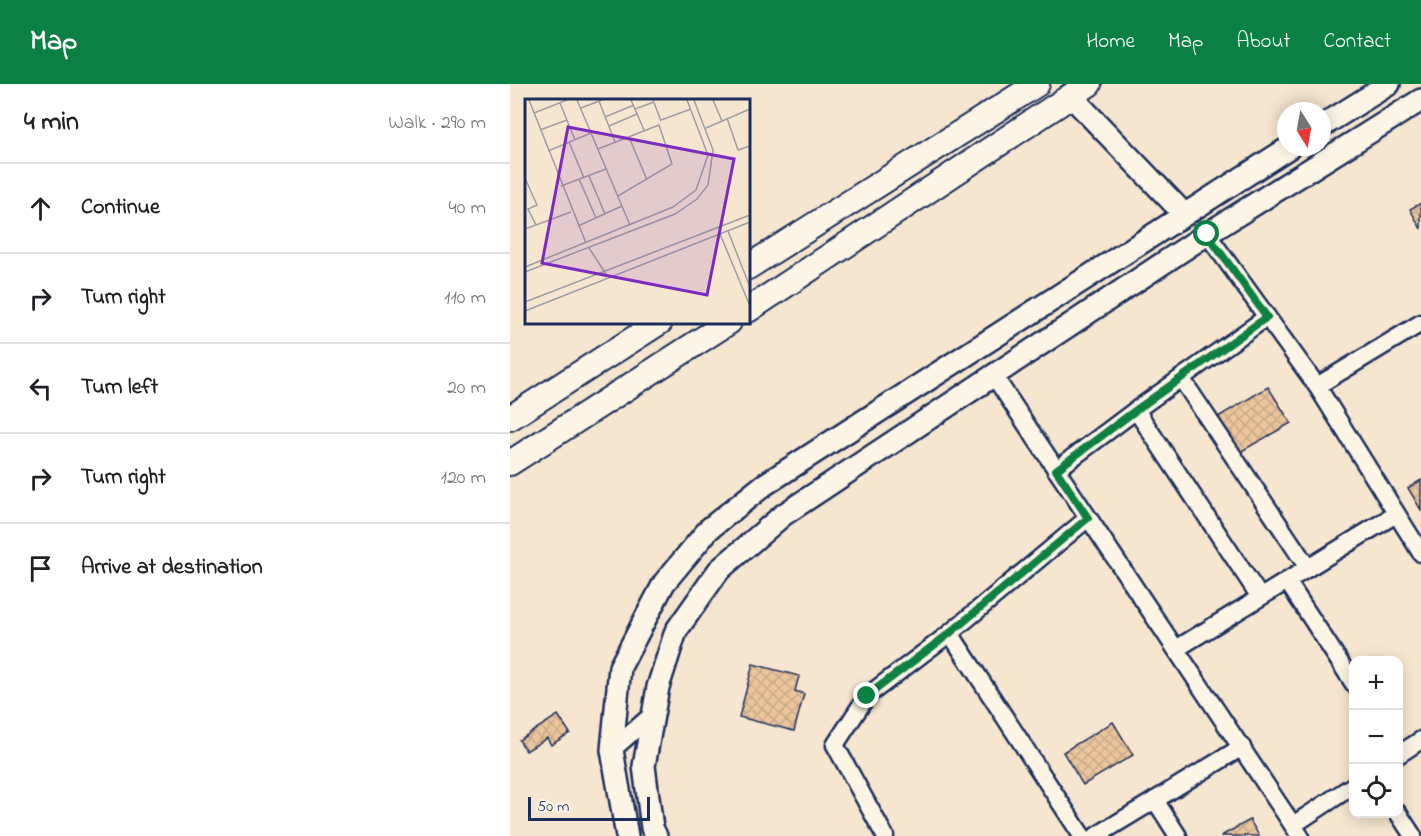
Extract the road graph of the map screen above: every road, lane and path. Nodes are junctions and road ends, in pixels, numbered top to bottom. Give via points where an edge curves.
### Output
1 (1037, 84) edge
2 (1389, 84) edge
3 (1079, 90) edge
4 (1421, 100) edge
5 (1331, 120) edge
6 (1277, 155) edge
7 (1184, 214) junction
8 (1207, 234) junction
9 (750, 266) edge
10 (750, 309) edge
11 (1267, 317) junction
12 (1421, 323) edge
13 (657, 324) edge
14 (726, 324) edge
15 (994, 376) junction
16 (1181, 378) junction
17 (1317, 386) junction
18 (1136, 410) junction
19 (510, 417) edge
20 (510, 463) edge
21 (1056, 470) junction
22 (1396, 514) junction
23 (1088, 518) junction
24 (1421, 553) edge
25 (1308, 568) junction
26 (1287, 581) junction
27 (1260, 597) junction
28 (950, 633) junction
29 (1176, 649) junction
30 (1349, 678) edge
31 (654, 713) junction
32 (1421, 740) edge
33 (1242, 747) junction
34 (612, 750) junction
35 (1403, 752) edge
36 (1349, 788) edge
37 (1155, 800) junction
38 (1401, 818) edge
39 (1296, 830) edge
40 (627, 836) edge
41 (656, 836) edge
42 (885, 836) edge
43 (1082, 836) edge
44 (1096, 836) edge
45 (1178, 836) edge
46 (1413, 836) edge

1 - 9 main road
2 - 5 street
3 - 7 street
3 - 10 main road
4 - 8 street
6 - 7 street
7 - 34 street via 764,485 709,529 664,583 620,667
8 - 11 street
8 - 15 street
11 - 16 street
11 - 17 street
12 - 17 street
13 - 19 main road
14 - 20 main road
15 - 21 street
15 - 31 street via 783,515 718,570 676,631
16 - 18 street
16 - 25 street
17 - 22 street
18 - 21 street
18 - 27 street
21 - 23 street
22 - 24 street
22 - 25 street
23 - 28 street
23 - 29 street
25 - 26 street
26 - 27 street
26 - 30 street
27 - 29 street
28 - 42 street via 867,696 835,745
28 - 43 street
29 - 33 street
31 - 34 street
31 - 41 street via 644,766
32 - 35 street
33 - 37 street
33 - 39 street
34 - 40 street
36 - 39 street
37 - 44 street
37 - 45 street
38 - 46 street

